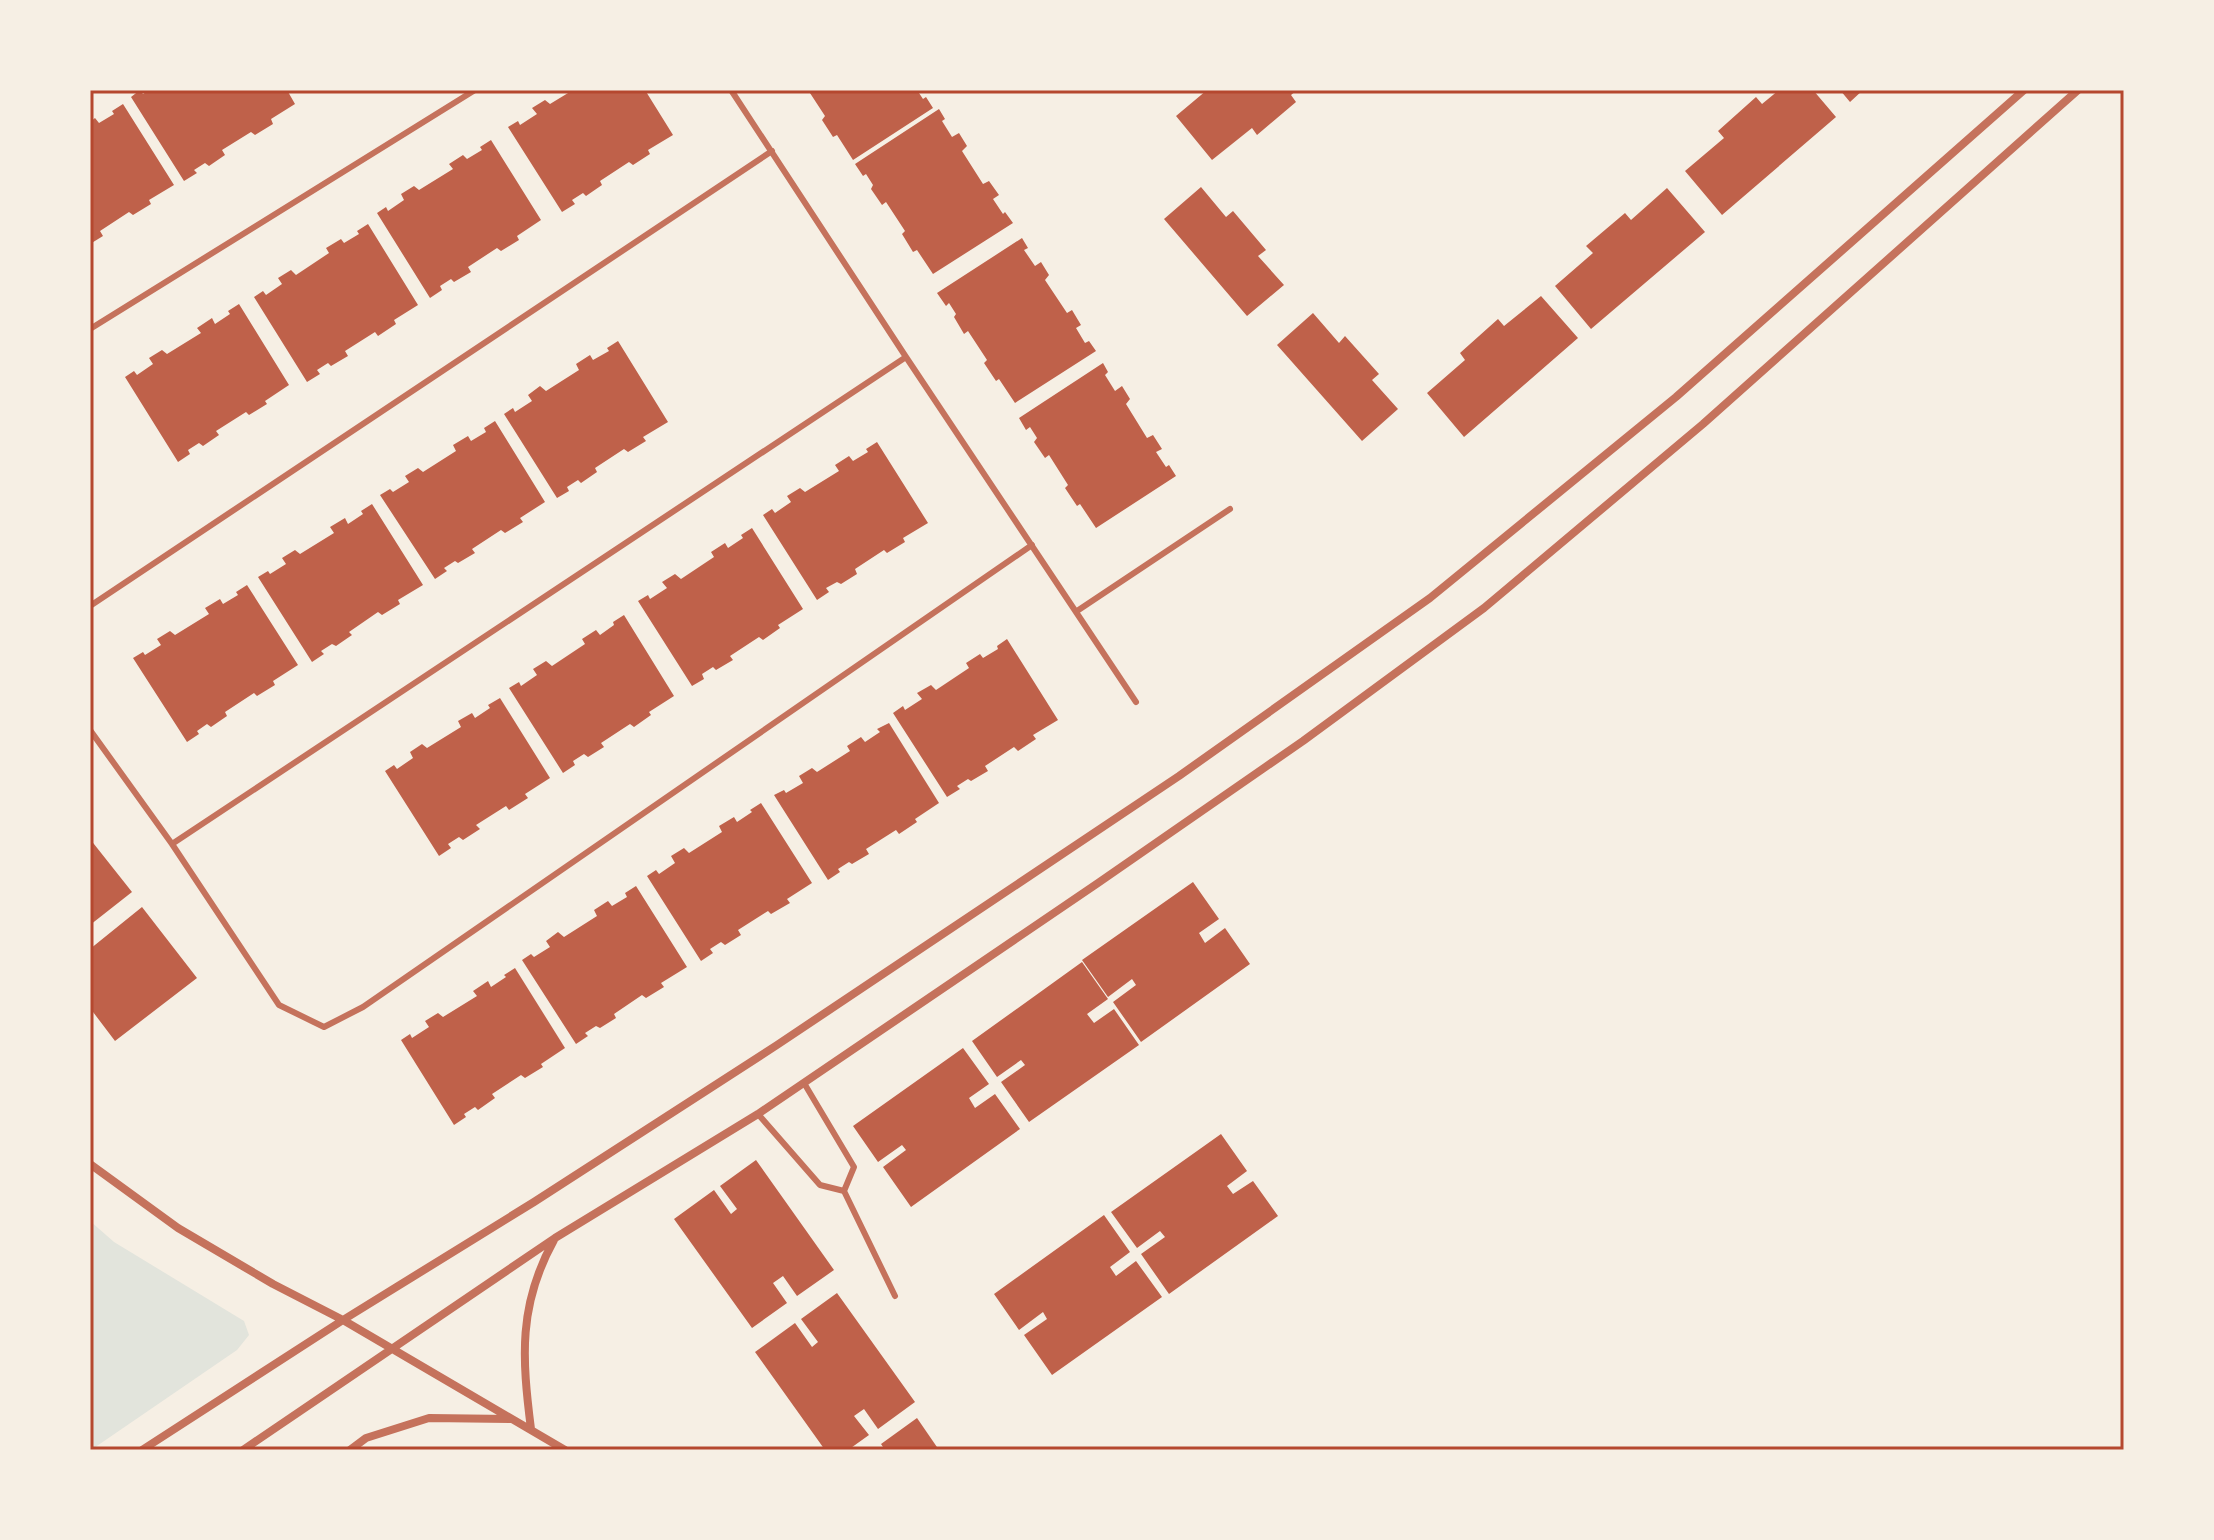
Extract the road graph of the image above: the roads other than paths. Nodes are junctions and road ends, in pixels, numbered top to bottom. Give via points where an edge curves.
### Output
1 (475, 90) edge
2 (731, 90) edge
3 (2024, 90) edge
4 (2078, 90) edge
5 (772, 151) junction
6 (90, 329) edge
7 (906, 357) junction
8 (1230, 509) dead end
9 (1032, 545) junction
10 (90, 606) edge
11 (1077, 611) junction
12 (1136, 702) dead end
13 (90, 730) edge
14 (172, 844) junction
15 (804, 1083) junction
16 (758, 1114) junction
17 (90, 1164) edge
18 (844, 1191) junction
19 (555, 1238) junction
20 (895, 1296) dead end
21 (343, 1320) junction
22 (391, 1349) junction
23 (512, 1419) junction
24 (531, 1429) junction
25 (142, 1450) edge
26 (243, 1450) edge
27 (350, 1450) edge
28 (565, 1450) edge

1 - 6 lane
2 - 5 lane
3 - 21 street via 1676,397 1430,598 1179,776 790,1036
4 - 15 street via 1703,424 1484,608 1303,741
5 - 7 lane
5 - 10 lane
7 - 9 lane
7 - 14 lane
8 - 11 lane
9 - 11 lane
9 - 14 lane via 363,1007 324,1027 279,1005
11 - 12 lane
13 - 14 lane
15 - 16 street
15 - 18 lane via 854,1167
16 - 18 lane via 820,1185
16 - 19 street
17 - 21 street via 178,1228
18 - 20 lane
19 - 22 street
19 - 24 street via 541,1263 527,1314
21 - 22 street
21 - 25 street
22 - 23 street
22 - 26 street
23 - 24 street
23 - 27 street via 429,1418 366,1438
24 - 28 street

